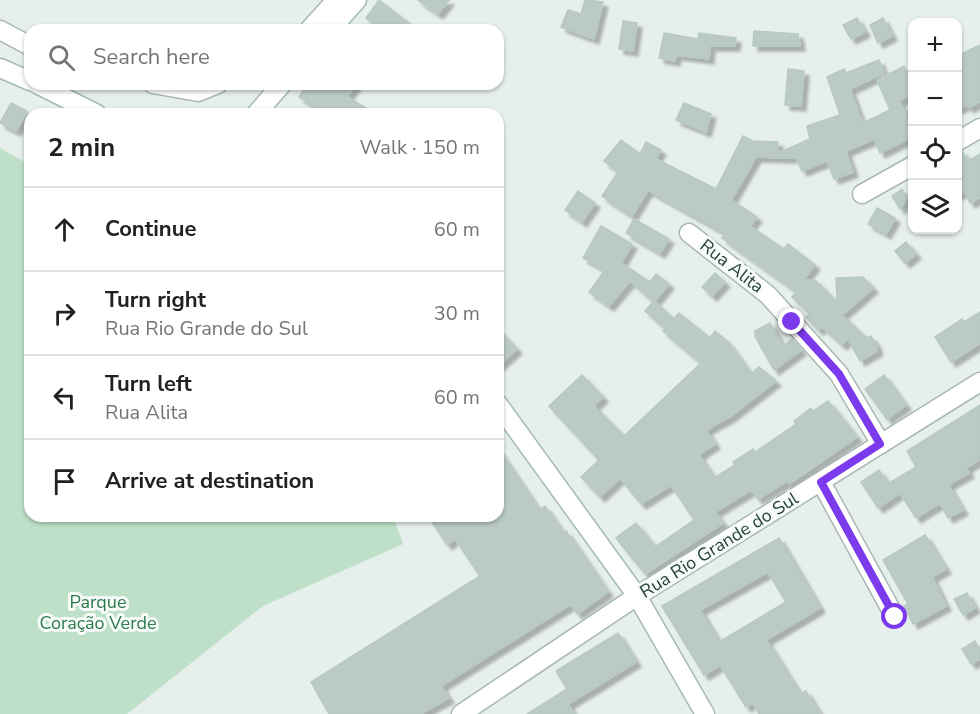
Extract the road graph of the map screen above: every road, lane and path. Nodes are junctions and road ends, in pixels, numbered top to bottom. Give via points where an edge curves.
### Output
1 (336, 0) edge
2 (357, 0) edge
3 (314, 24) edge
4 (335, 24) edge
5 (0, 30) edge
6 (24, 43) edge
7 (0, 68) edge
8 (24, 78) edge
9 (49, 90) edge
10 (187, 90) edge
11 (203, 90) edge
12 (277, 90) edge
13 (85, 108) edge
14 (261, 108) edge
15 (980, 128) edge
16 (962, 138) edge
17 (908, 168) edge
18 (862, 194) dead end
19 (689, 233) dead end
20 (980, 382) edge
21 (504, 412) edge
22 (880, 444) junction
23 (821, 482) junction
24 (637, 596) junction
25 (895, 617) dead end
26 (461, 714) edge
27 (705, 714) edge

1 - 3 street
2 - 4 street
5 - 6 street
7 - 8 street
9 - 13 street
10 - 11 street
12 - 14 street
15 - 16 street
17 - 18 street
19 - 22 street, Rua Alita via 768,295 839,374
20 - 22 street, Rua Rio Grande do Sul
21 - 24 street
22 - 23 street, Rua Rio Grande do Sul
23 - 24 street, Rua Rio Grande do Sul
23 - 25 street
24 - 26 street, Rua Rio Grande do Sul
24 - 27 street

